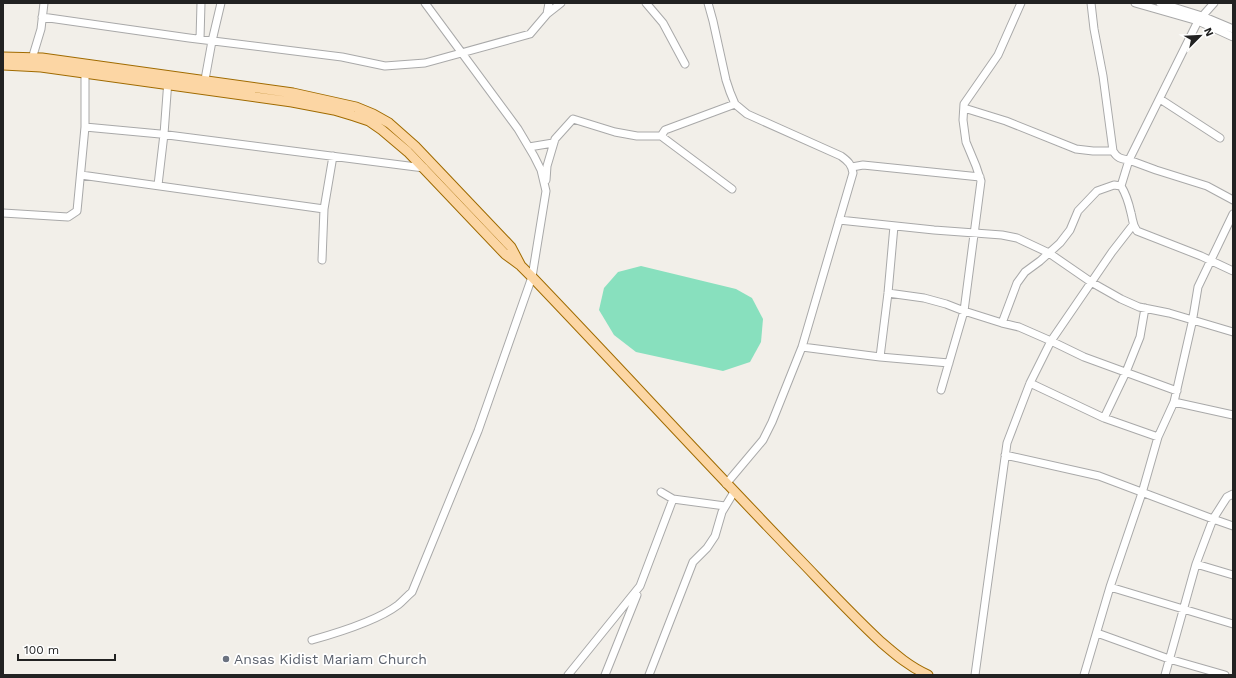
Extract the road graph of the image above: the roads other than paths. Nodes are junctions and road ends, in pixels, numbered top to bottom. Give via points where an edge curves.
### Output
1 (44, 3) edge
2 (200, 3) edge
3 (221, 3) edge
4 (425, 3) edge
5 (549, 3) edge
6 (561, 3) edge
7 (646, 3) edge
8 (708, 3) edge
9 (1021, 3) edge
10 (1091, 3) edge
11 (1135, 3) edge
12 (1160, 3) edge
13 (1214, 3) edge
14 (547, 14) junction
15 (42, 17) junction
16 (1200, 19) junction
17 (1233, 29) edge
18 (1233, 37) edge
19 (200, 39) junction
20 (212, 41) junction
21 (462, 53) junction
22 (3, 56) edge
23 (31, 62) junction
24 (685, 64) dead end
25 (3, 65) edge
26 (86, 69) junction
27 (168, 80) junction
28 (204, 85) junction
29 (1160, 99) junction
30 (735, 104) junction
31 (964, 108) junction
32 (85, 127) junction
33 (164, 134) junction
34 (661, 136) junction
35 (1220, 138) dead end
36 (553, 143) junction
37 (529, 147) junction
38 (1113, 151) junction
39 (333, 156) junction
40 (1129, 160) junction
41 (427, 165) junction
42 (852, 167) junction
43 (81, 175) junction
44 (980, 177) junction
45 (158, 185) junction
46 (1121, 186) junction
47 (732, 189) dead end
48 (546, 191) junction
49 (1233, 200) edge
50 (324, 209) junction
51 (3, 213) edge
52 (1233, 214) edge
53 (839, 220) junction
54 (1132, 224) junction
55 (894, 226) junction
56 (974, 234) junction
57 (1049, 253) junction
58 (322, 260) dead end
59 (1210, 261) junction
60 (1233, 271) edge
61 (532, 277) junction
62 (1091, 282) junction
63 (888, 293) junction
64 (1145, 308) junction
65 (964, 311) junction
66 (1192, 320) junction
67 (1002, 323) junction
68 (1233, 332) edge
69 (1051, 341) junction
70 (802, 347) junction
71 (880, 357) junction
72 (949, 362) junction
73 (1126, 372) junction
74 (1030, 383) junction
75 (941, 390) dead end
76 (1177, 391) junction
77 (1174, 402) junction
78 (1233, 415) edge
79 (1104, 418) junction
80 (1158, 437) junction
81 (1005, 456) junction
82 (726, 484) junction
83 (660, 492) dead end
84 (734, 492) junction
85 (1142, 493) junction
86 (1233, 494) edge
87 (673, 499) junction
88 (725, 506) junction
89 (1213, 519) junction
90 (1233, 526) edge
91 (1196, 564) junction
92 (1233, 574) edge
93 (640, 586) junction
94 (1110, 587) junction
95 (1183, 610) junction
96 (1233, 624) edge
97 (1097, 633) junction
98 (312, 640) dead end
99 (1169, 659) junction
100 (568, 675) edge
101 (605, 675) edge
102 (649, 675) edge
103 (928, 675) edge
104 (975, 675) edge
105 (1084, 675) edge
106 (1165, 675) edge
107 (1225, 675) edge

1 - 15 street
2 - 19 street
3 - 20 street
4 - 21 street
5 - 14 street
6 - 14 street
7 - 24 street via 663,23
8 - 30 street via 726,80
9 - 31 street via 998,54 964,104
10 - 38 street
11 - 16 street
12 - 16 street
13 - 16 street
14 - 21 street via 530,34
15 - 19 street
15 - 23 street
16 - 17 street
16 - 18 street
16 - 29 street
19 - 20 street
20 - 21 street via 342,57 385,66 425,63
20 - 28 street
21 - 37 street
22 - 23 main road
23 - 25 main road
23 - 26 main road
26 - 27 main road
26 - 32 street
27 - 28 main road
27 - 33 street
28 - 41 main road via 292,102 368,121
29 - 35 street
29 - 40 street
30 - 34 street via 664,130
30 - 42 street via 747,114 841,156
31 - 38 street via 1006,121 1076,149
31 - 44 street via 966,142
32 - 33 street
32 - 43 street
33 - 39 street
33 - 45 street
34 - 36 street via 637,136 615,132 573,119
34 - 47 street
36 - 37 street
36 - 48 street via 547,166
37 - 48 street via 541,170
38 - 40 street via 1121,159
39 - 41 street
39 - 50 street
40 - 46 street
40 - 49 street via 1207,186
41 - 61 main road via 505,254
42 - 44 street via 863,165
42 - 53 street via 853,173
43 - 45 street
43 - 51 street via 77,211 68,217
44 - 56 street
45 - 50 street
46 - 54 street via 1125,192
46 - 57 street via 1114,185 1097,191 1078,211 1070,230
48 - 61 street
50 - 58 street
52 - 59 street
53 - 55 street
53 - 70 street
54 - 59 street via 1137,231
54 - 62 street
55 - 56 street
55 - 63 street
56 - 57 street via 1017,238
56 - 65 street
57 - 62 street
57 - 67 street via 1025,272 1017,283
59 - 60 street
59 - 66 street via 1198,287
61 - 82 main road
61 - 98 street via 478,431 412,592 380,616
62 - 64 street via 1121,299
62 - 69 street
63 - 65 street via 924,298
63 - 71 street
64 - 66 street
64 - 73 street via 1140,337
65 - 67 street
65 - 72 street
66 - 68 street
66 - 76 street
67 - 69 street
69 - 73 street via 1084,357
69 - 74 street
70 - 71 street
70 - 82 street via 763,440
71 - 72 street
72 - 75 street
73 - 76 street
73 - 79 street
74 - 79 street
74 - 81 street via 1007,443
76 - 77 street
77 - 78 street
77 - 80 street
79 - 80 street
80 - 85 street
81 - 85 street via 1099,476
81 - 104 street
82 - 84 main road
83 - 87 street
84 - 88 street
84 - 103 main road via 866,628 901,660
85 - 89 street
85 - 94 street
86 - 89 street via 1227,497
87 - 88 street
87 - 93 street
88 - 102 street via 715,536 693,562
89 - 90 street
89 - 91 street
91 - 92 street
91 - 95 street
93 - 100 street
93 - 101 street
94 - 95 street
94 - 97 street
95 - 96 street
95 - 99 street
97 - 99 street
97 - 105 street
99 - 106 street
99 - 107 street

